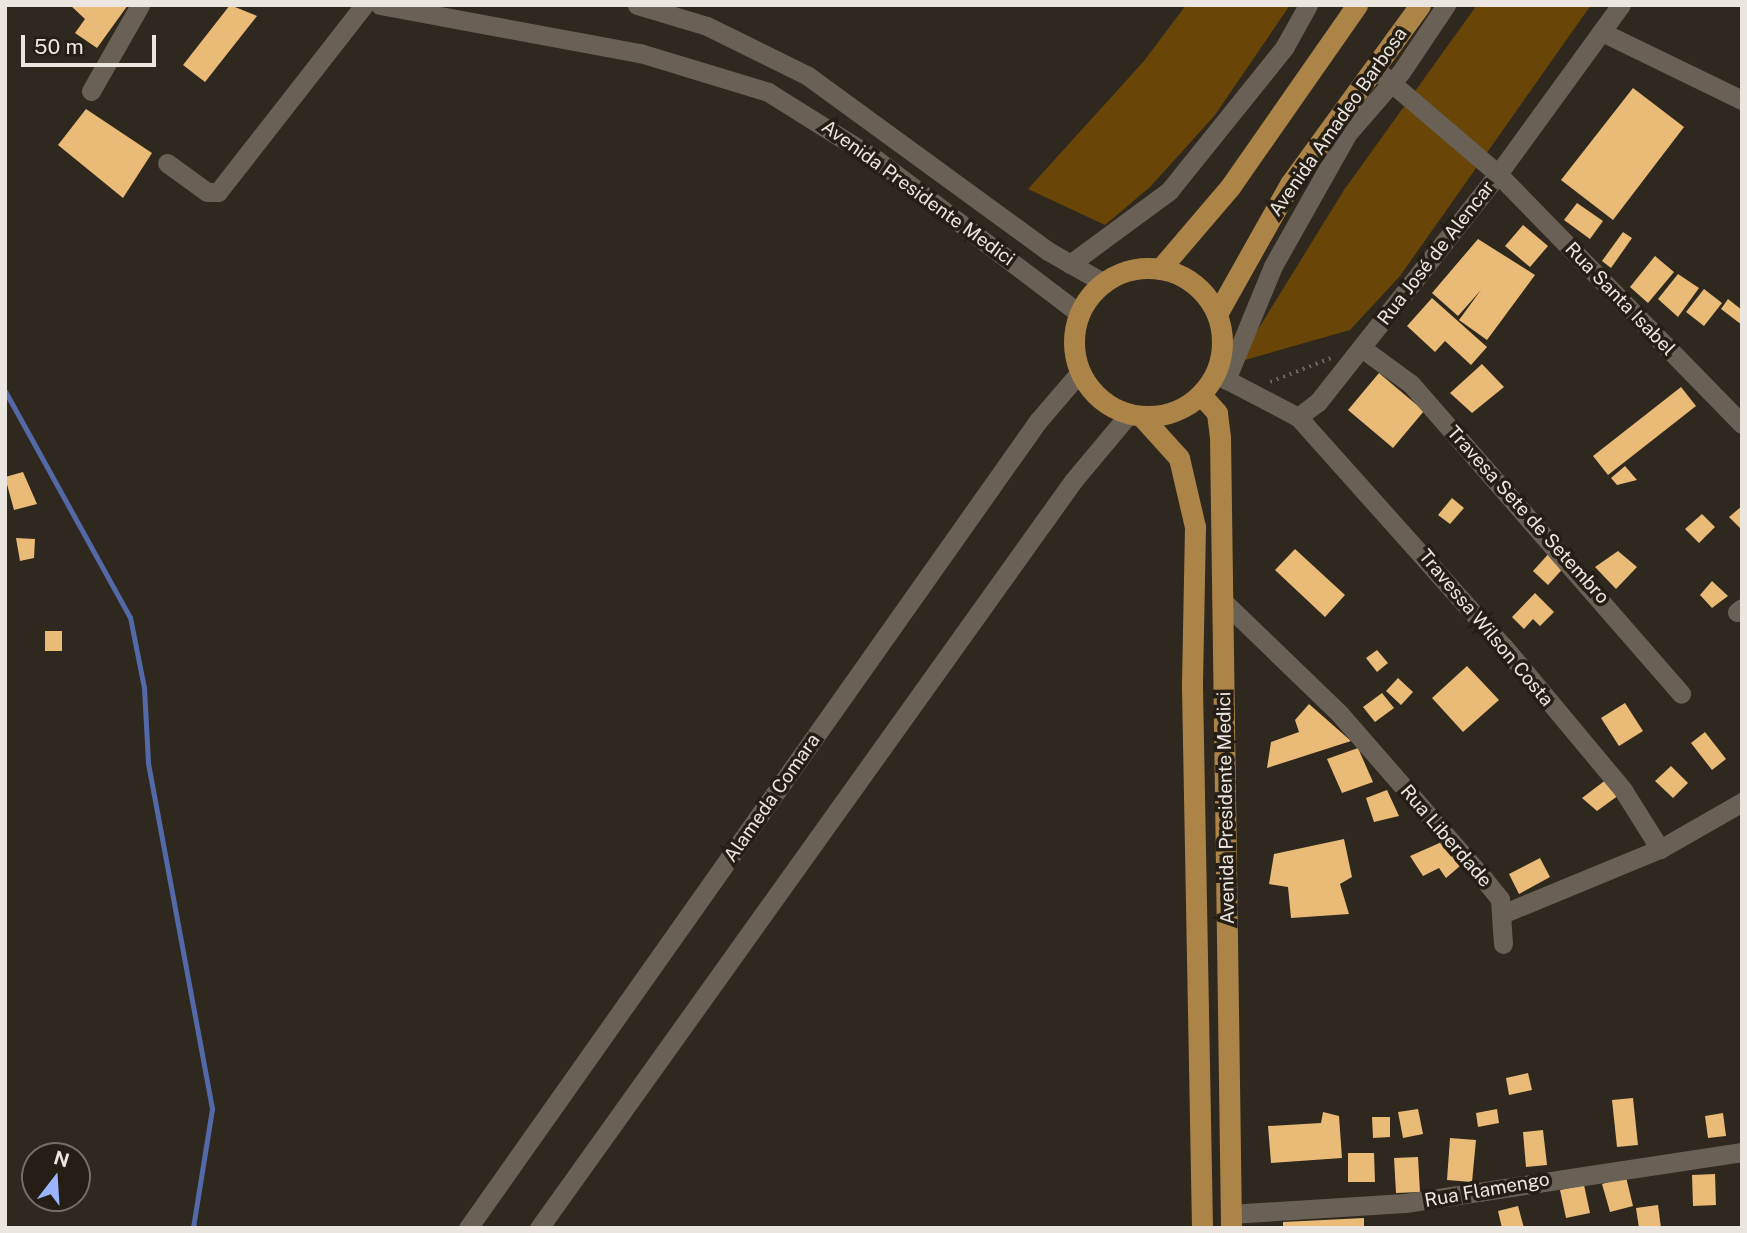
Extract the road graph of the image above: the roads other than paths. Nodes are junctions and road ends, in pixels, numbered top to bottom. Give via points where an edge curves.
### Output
1 (140, 5) edge
2 (364, 5) edge
3 (380, 5) edge
4 (637, 5) edge
5 (1308, 5) edge
6 (1357, 5) edge
7 (1420, 5) edge
8 (1446, 5) edge
9 (1621, 5) edge
10 (668, 8) edge
11 (1604, 33) junction
12 (1374, 68) junction
13 (1391, 83) junction
14 (91, 91) dead end
15 (1742, 100) edge
16 (167, 163) dead end
17 (1498, 174) junction
18 (1070, 264) junction
19 (1160, 269) junction
20 (1104, 283) junction
21 (1080, 313) junction
22 (1217, 314) junction
23 (1360, 353) junction
24 (1080, 372) junction
25 (1221, 377) junction
26 (1201, 395) junction
27 (1136, 415) junction
28 (1298, 417) junction
29 (1742, 424) edge
30 (1224, 602) junction
31 (1681, 694) dead end
32 (1742, 802) edge
33 (1660, 849) junction
34 (1502, 914) junction
35 (1503, 944) dead end
36 (1742, 1153) edge
37 (1230, 1221) edge
38 (468, 1228) edge
39 (539, 1228) edge
40 (1202, 1228) edge

1 - 14 street
2 - 16 street via 218,192
3 - 21 street, Avenida Presidente Medici via 640,53 768,92 877,160
4 - 10 street, Avenida Presidente Medici
5 - 18 street via 1284,48 1169,191
6 - 19 main road via 1230,187
7 - 12 main road, Avenida Amadeo Barbosa
8 - 13 street
9 - 11 street, Rua José de Alencar
10 - 18 street, Avenida Presidente Medici via 818,83
11 - 15 street
11 - 17 street, Rua José de Alencar
12 - 13 street, Rua Santa Isabel
12 - 22 main road, Avenida Amadeo Barbosa via 1290,184
13 - 17 street, Rua Santa Isabel
13 - 25 street via 1348,133 1273,266
17 - 23 street, Rua José de Alencar
17 - 29 street, Rua Santa Isabel
18 - 20 street, Avenida Presidente Medici
19 - 20 main road via 1140,268
19 - 22 main road via 1194,285
20 - 21 main road
21 - 24 main road via 1074,331
22 - 25 main road via 1223,339
23 - 28 street, Rua José de Alencar
23 - 31 street, Travesa Sete de Setembro via 1411,384
24 - 27 main road via 1109,405
24 - 38 street, Alameda Comara via 1038,421
25 - 26 main road
25 - 28 street
26 - 27 main road via 1180,409
26 - 30 main road, Avenida Presidente Medici via 1217,413 1220,437
27 - 39 street via 1073,481
27 - 40 main road, Avenida Presidente Medici via 1179,458 1195,527 1192,687
28 - 33 street, Travessa Wilson Costa via 1504,647 1623,790
30 - 34 street, Rua Liberdade via 1339,713 1483,877
30 - 37 main road, Avenida Presidente Medici
32 - 33 street
33 - 34 street
34 - 35 street
36 - 37 street, Rua Flamengo via 1405,1203

